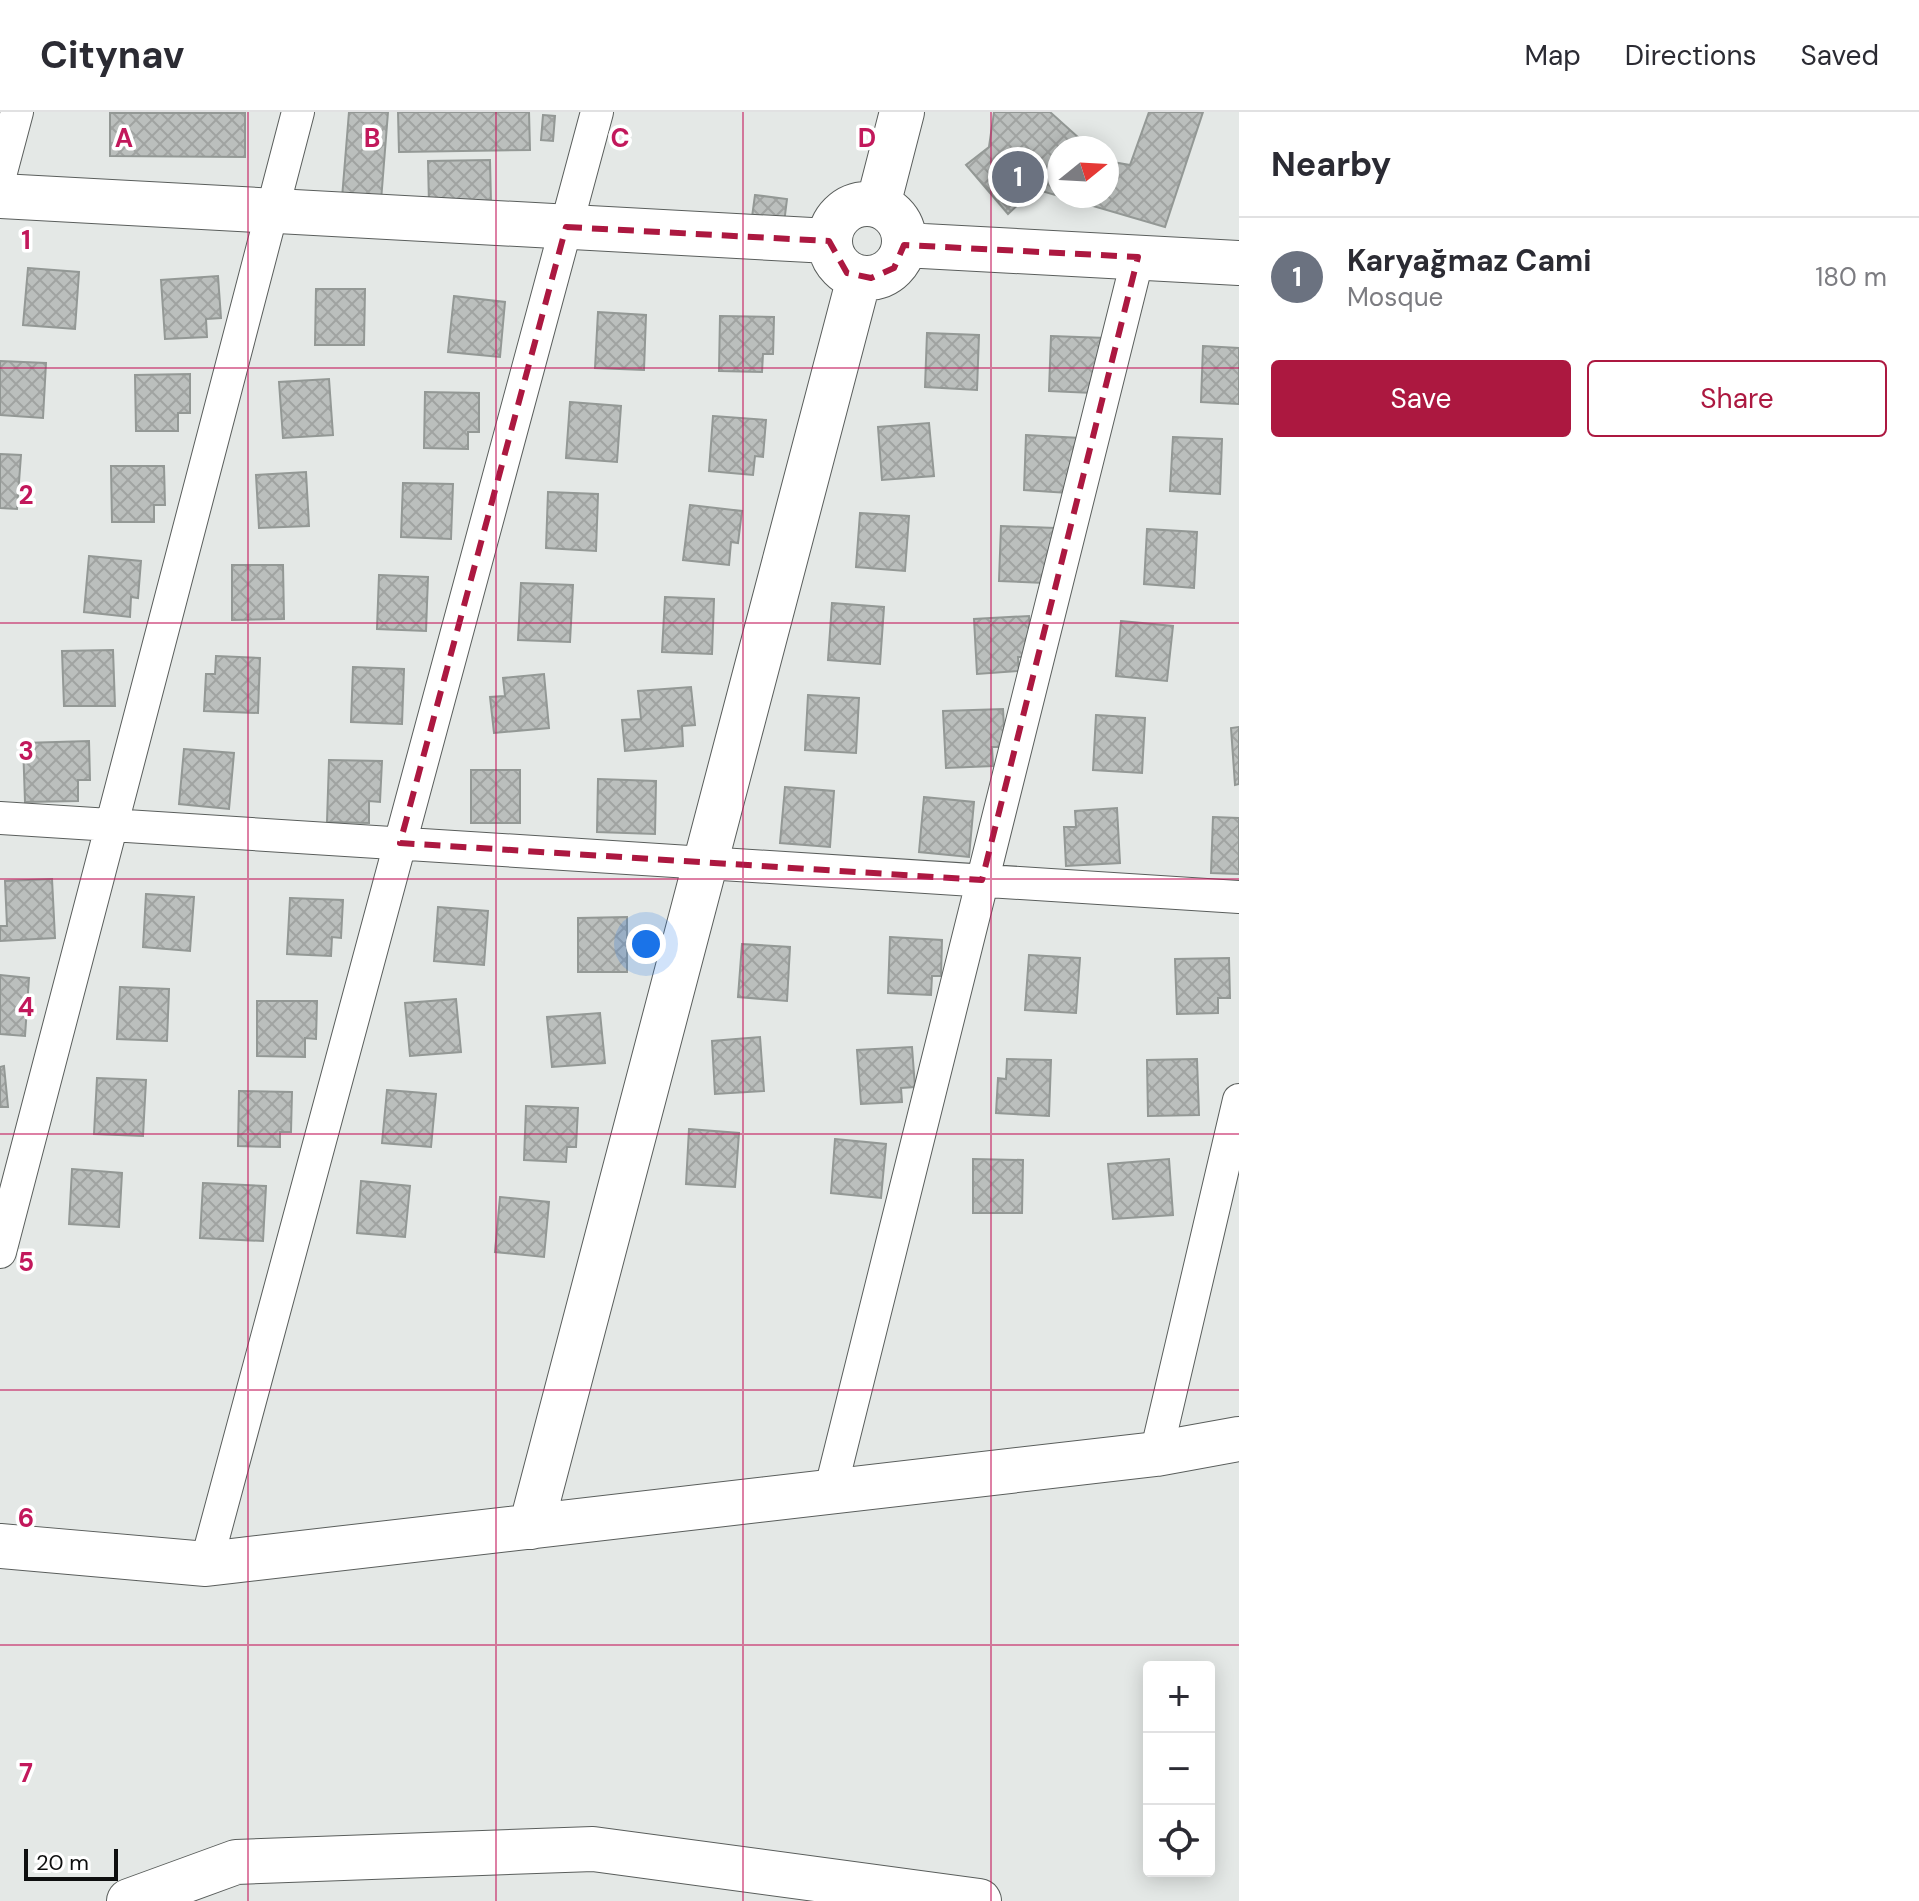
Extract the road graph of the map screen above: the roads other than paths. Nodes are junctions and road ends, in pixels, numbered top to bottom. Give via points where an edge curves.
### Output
1 (17, 112) edge
2 (298, 112) edge
3 (597, 112) edge
4 (902, 112) edge
5 (0, 176) edge
6 (0, 196) edge
7 (878, 205) junction
8 (272, 211) junction
9 (566, 227) junction
10 (829, 241) junction
11 (904, 245) junction
12 (1138, 257) junction
13 (1239, 263) edge
14 (859, 278) junction
15 (0, 818) edge
16 (112, 825) junction
17 (400, 843) junction
18 (705, 862) junction
19 (982, 880) junction
20 (1239, 897) edge
21 (1239, 1100) edge
22 (0, 1252) edge
23 (1239, 1439) edge
24 (1156, 1454) junction
25 (830, 1492) junction
26 (531, 1527) junction
27 (0, 1546) edge
28 (206, 1564) junction
29 (129, 1901) edge
30 (979, 1901) edge

1 - 5 street
2 - 8 street
3 - 9 street
4 - 7 street
6 - 8 street
7 - 10 street via 844,210
7 - 11 street via 898,220
8 - 9 street
8 - 16 street
9 - 10 street
9 - 17 street
10 - 14 street via 838,265
11 - 12 street
11 - 14 street via 894,268
12 - 13 street
12 - 19 street
14 - 18 street
15 - 16 street
16 - 17 street
16 - 22 street
17 - 18 street
17 - 28 street
18 - 19 street
18 - 26 street
19 - 20 street
19 - 25 street
21 - 24 street
23 - 24 street
24 - 25 street
25 - 26 street
26 - 28 street
27 - 28 street
29 - 30 street via 236,1862 593,1849

